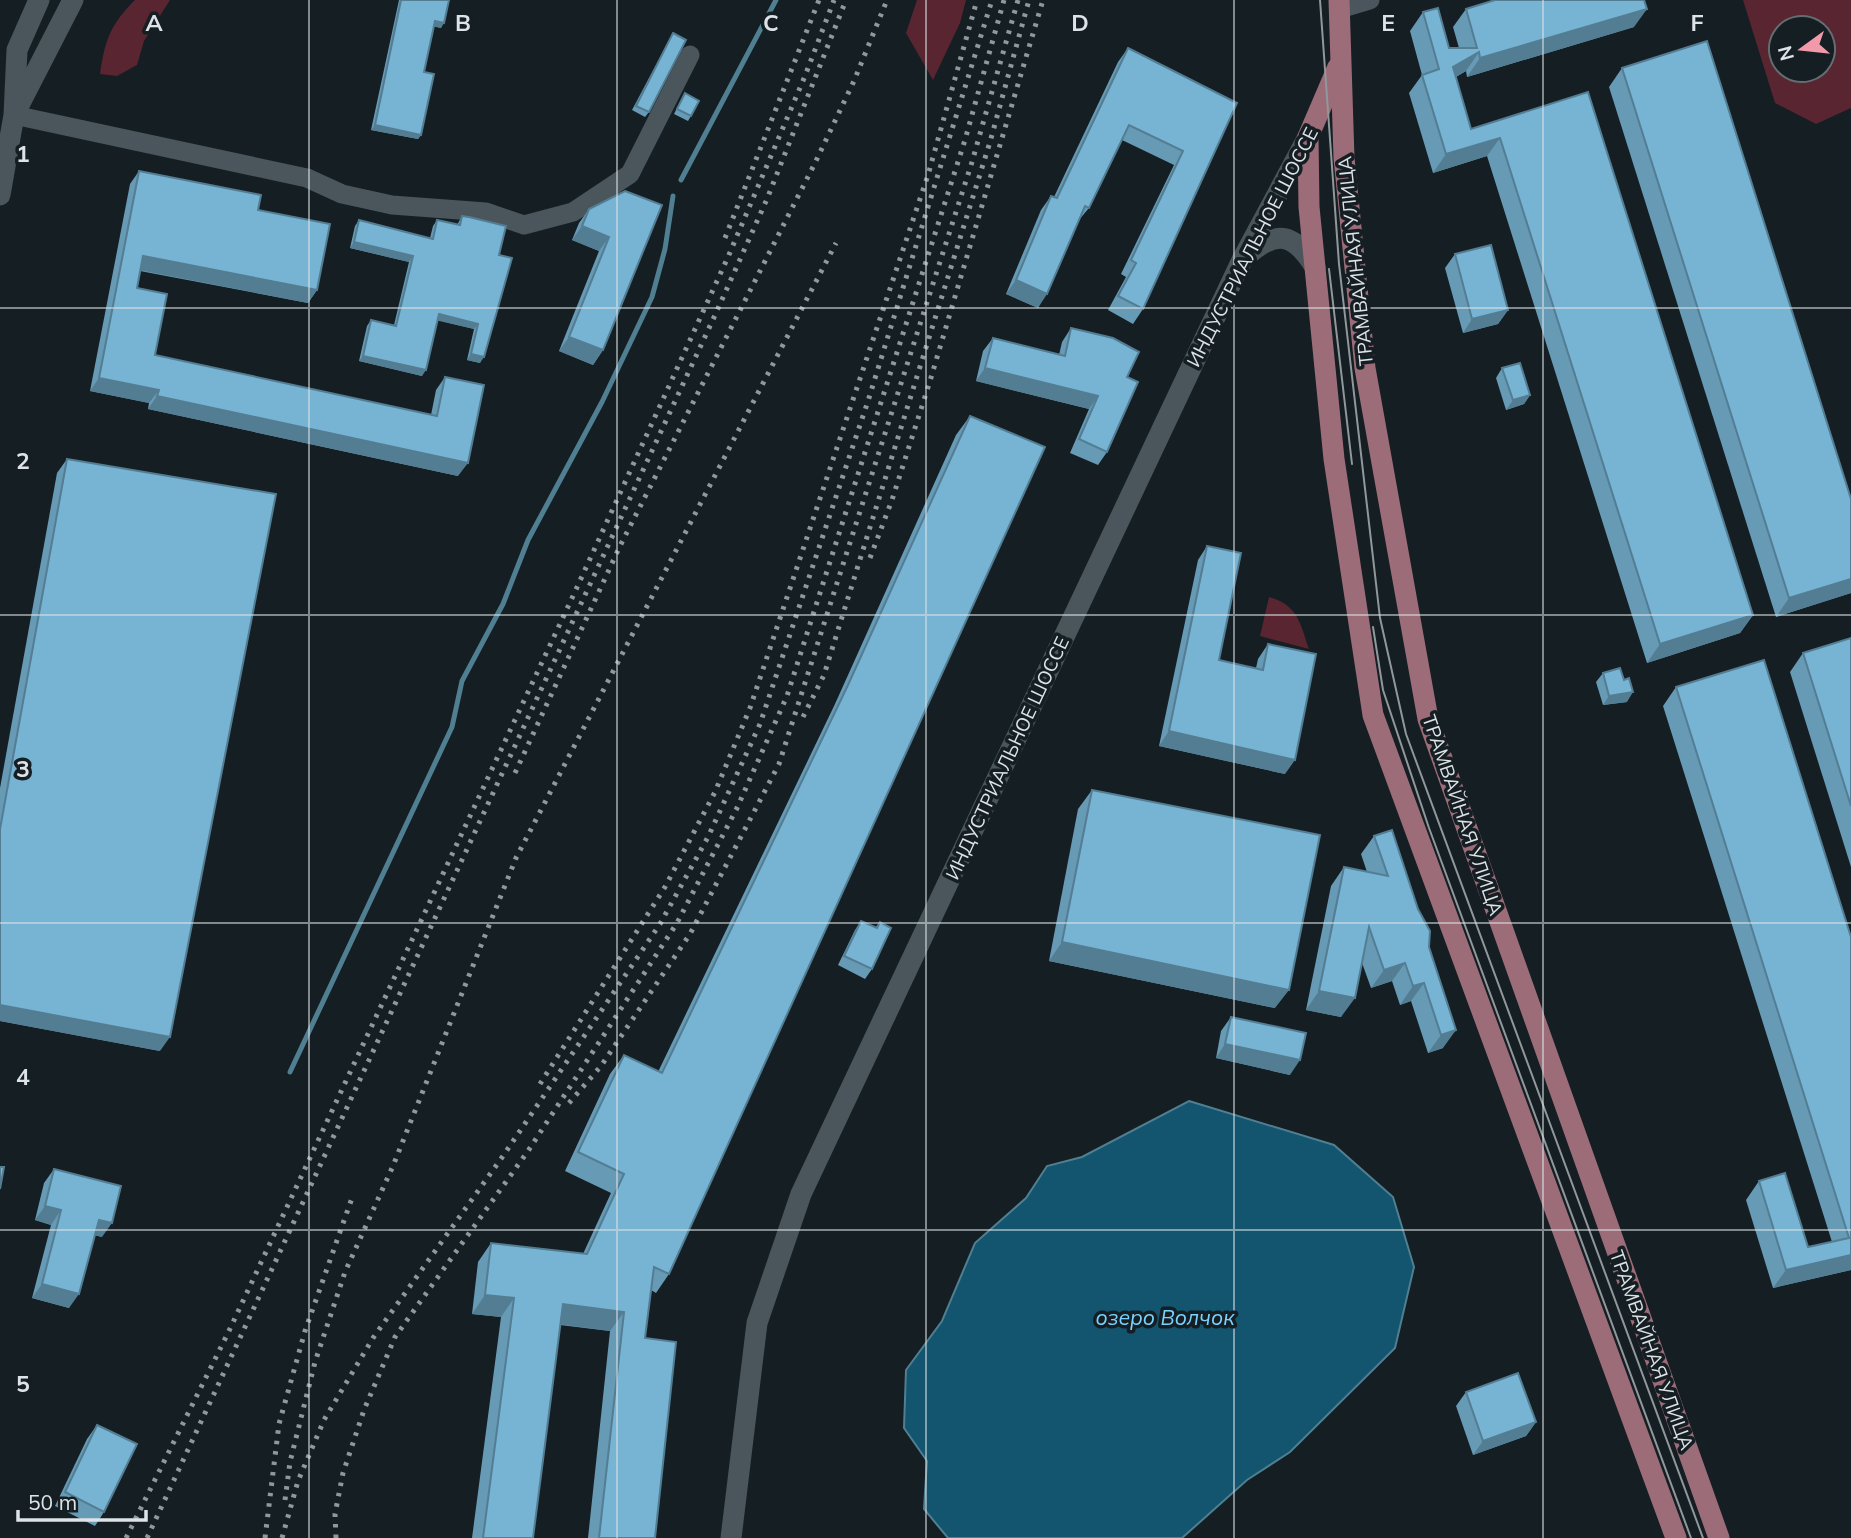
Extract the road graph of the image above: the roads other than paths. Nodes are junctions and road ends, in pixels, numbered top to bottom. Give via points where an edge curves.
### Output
1 (39, 0) edge
2 (73, 0) edge
3 (1370, 0) edge
4 (1339, 5) edge
5 (690, 55) dead end
6 (1340, 61) junction
7 (7, 113) edge
8 (1308, 137) junction
9 (0, 195) edge
10 (1241, 260) junction
11 (1315, 267) junction
12 (731, 1538) edge
13 (1676, 1538) edge
14 (1719, 1538) edge

1 - 7 street via 18,50
2 - 7 street
3 - 4 street
4 - 6 main road, ИНДУСТРИАЛЬНОЕ ШОССЕ
5 - 7 street via 630,174 573,212 524,225 486,212 361,199 307,178
6 - 8 main road, ИНДУСТРИАЛЬНОЕ ШОССЕ
6 - 14 main road, ТРАМВАЙНАЯ УЛИЦА via 1344,158 1365,368 1428,719
7 - 9 street
8 - 10 street, ИНДУСТРИАЛЬНОЕ ШОССЕ
8 - 11 main road, ТРАМВАЙНАЯ УЛИЦА
10 - 11 street via 1258,245 1287,238 1302,246
10 - 12 street, ИНДУСТРИАЛЬНОЕ ШОССЕ via 801,1194 757,1323
11 - 13 main road, ТРАМВАЙНАЯ УЛИЦА via 1334,459 1373,715

